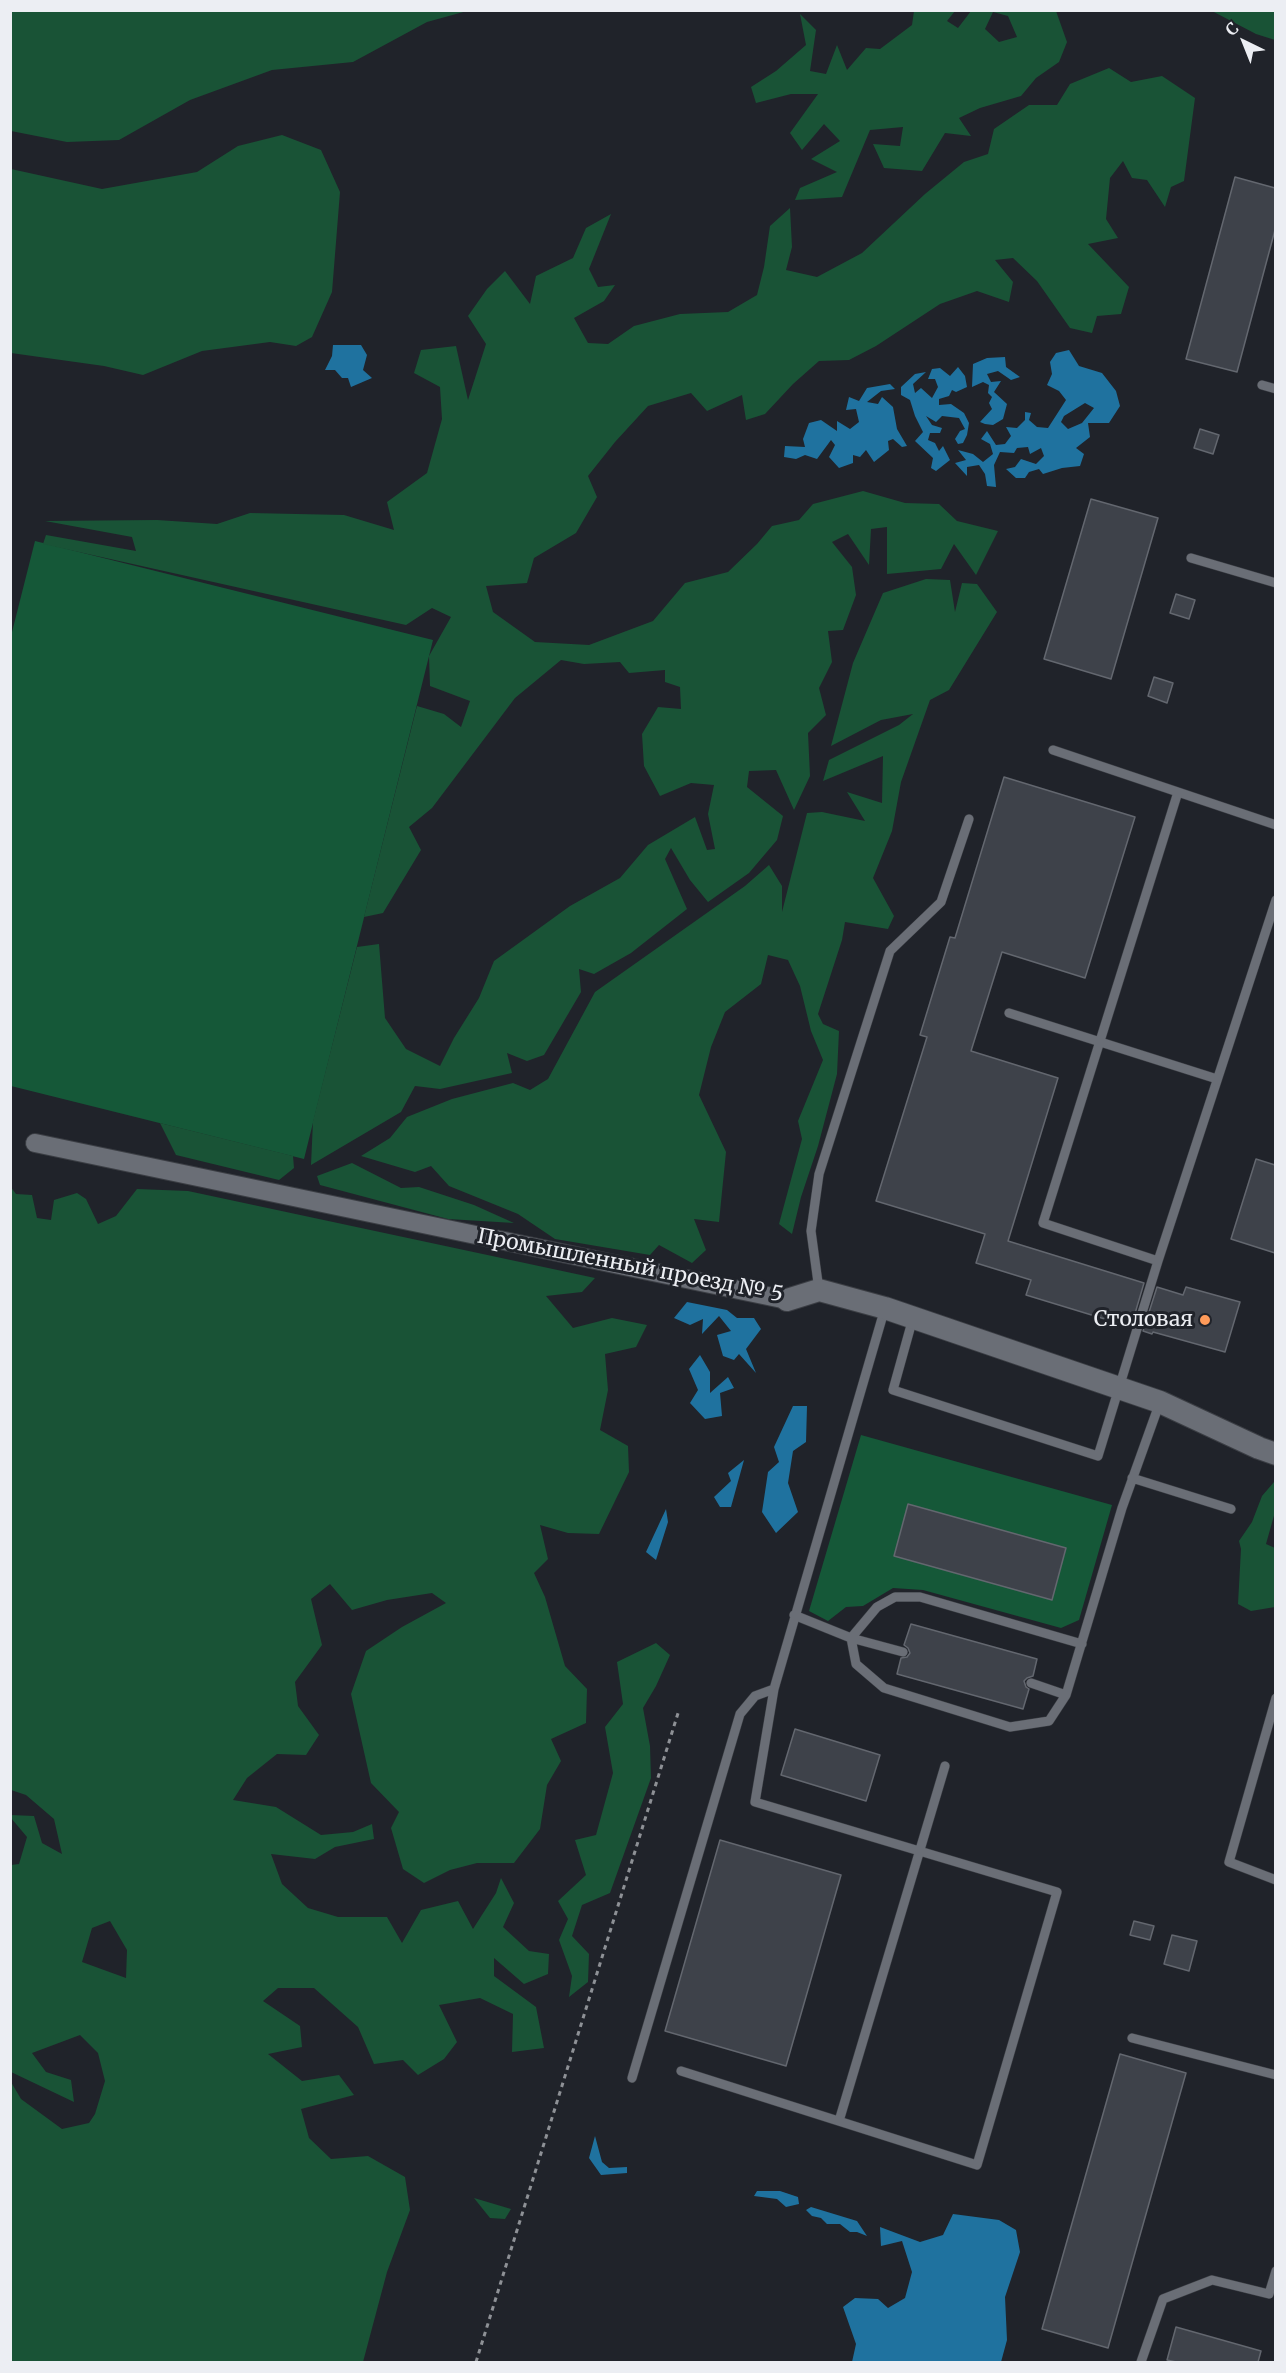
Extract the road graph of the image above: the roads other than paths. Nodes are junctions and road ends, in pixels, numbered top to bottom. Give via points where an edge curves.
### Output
1 (1262, 385) dead end
2 (1275, 389) edge
3 (1191, 558) dead end
4 (1275, 583) edge
5 (1053, 750) dead end
6 (1178, 792) junction
7 (969, 819) dead end
8 (1275, 825) edge
9 (1275, 900) edge
10 (1009, 1013) dead end
11 (1100, 1040) junction
12 (1217, 1079) junction
13 (35, 1143) dead end
14 (1158, 1262) junction
15 (819, 1290) junction
16 (787, 1300) joint
17 (885, 1308) junction
18 (913, 1318) junction
19 (1119, 1388) junction
20 (1160, 1402) junction
21 (1275, 1454) edge
22 (1132, 1478) junction
23 (1231, 1509) dead end
24 (794, 1616) junction
25 (851, 1638) junction
26 (1082, 1644) junction
27 (903, 1652) dead end
28 (1031, 1683) dead end
29 (774, 1689) junction
30 (1066, 1695) junction
31 (1275, 1698) edge
32 (945, 1766) dead end
33 (920, 1851) junction
34 (1275, 1880) edge
35 (1132, 2038) dead end
36 (681, 2071) dead end
37 (1275, 2076) edge
38 (632, 2078) dead end
39 (838, 2121) junction
40 (1275, 2271) edge
41 (1141, 2362) edge

1 - 2 lane
3 - 4 lane
5 - 6 lane
6 - 8 lane
6 - 11 lane
7 - 15 lane via 941,902 891,951 883,973 819,1174 811,1231
9 - 12 lane
10 - 11 lane
11 - 12 lane
11 - 14 lane via 1043,1223
12 - 14 lane
13 - 16 street, Промышленный проезд № 5
14 - 19 lane
15 - 16 street, Промышленный проезд № 5
15 - 17 street
17 - 18 street
17 - 24 lane
18 - 19 street
18 - 19 lane via 893,1390 1098,1456
19 - 20 street
20 - 21 street
20 - 22 lane
22 - 23 lane
22 - 26 lane
24 - 25 lane
24 - 29 lane
25 - 26 lane via 877,1607 895,1597 920,1597
25 - 27 lane
25 - 30 lane via 856,1664 884,1688 1010,1727 1050,1721
26 - 30 lane
28 - 30 lane
29 - 33 lane via 755,1802
29 - 38 lane via 755,1696 740,1714
31 - 34 lane via 1229,1862
32 - 33 lane
33 - 39 lane
33 - 39 lane via 1058,1892 977,2165
35 - 37 lane
36 - 39 lane
40 - 41 lane via 1269,2294 1212,2280 1163,2300

